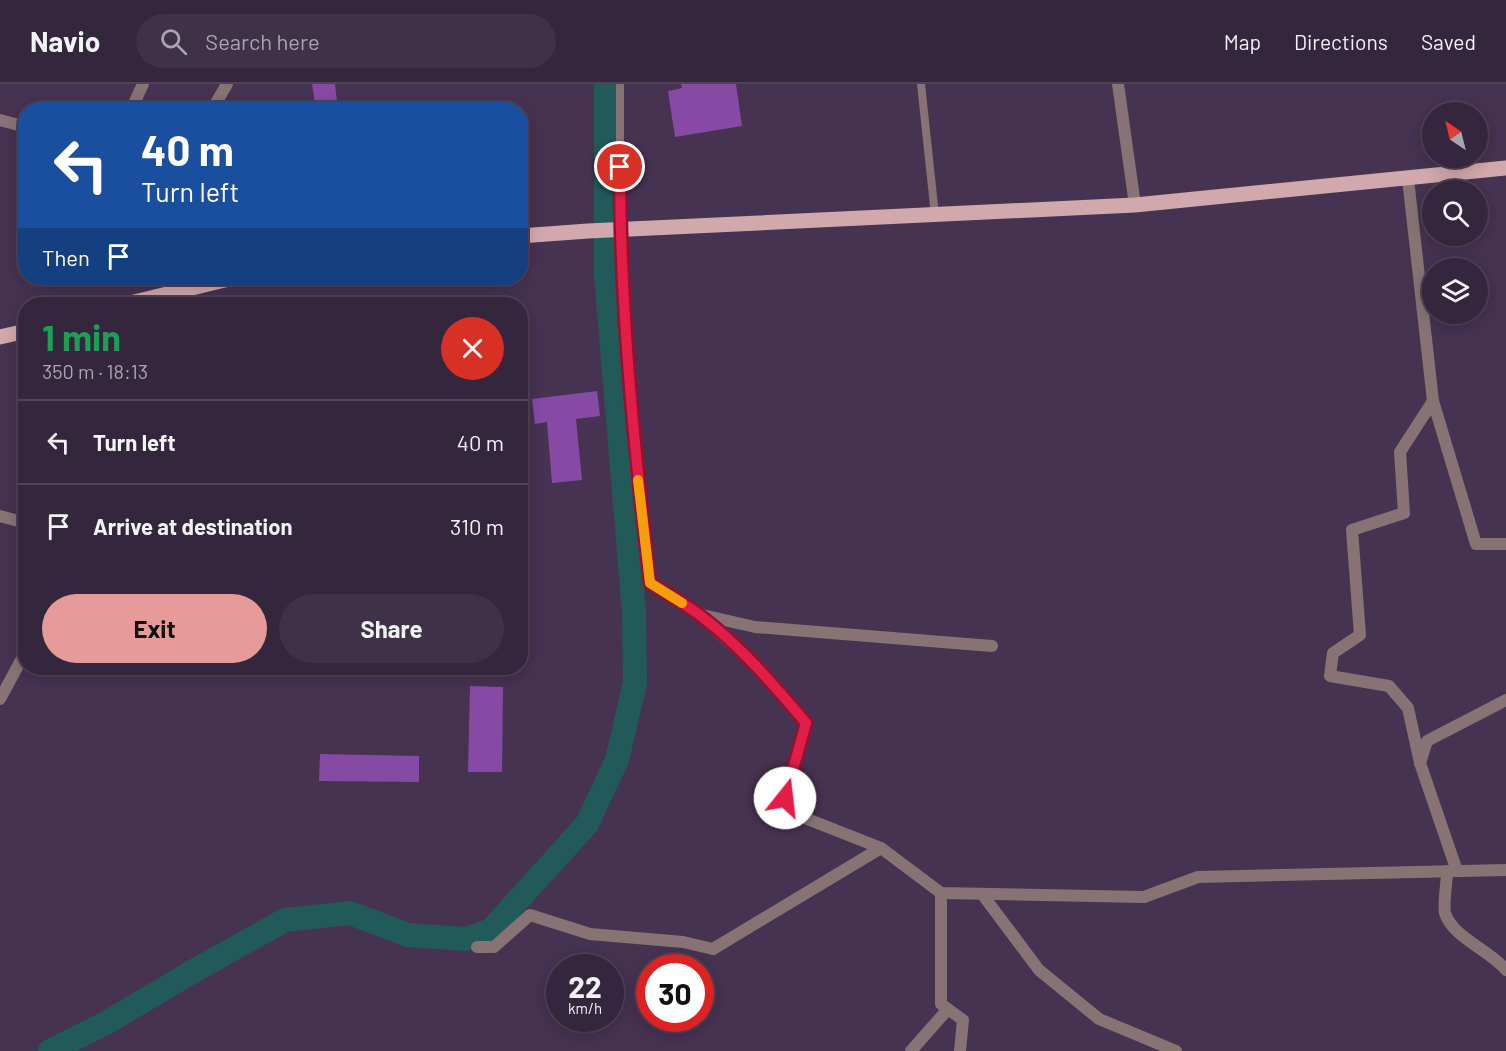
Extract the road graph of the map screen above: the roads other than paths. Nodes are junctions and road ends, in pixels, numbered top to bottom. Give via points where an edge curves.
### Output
1 (143, 84) edge
2 (227, 84) edge
3 (620, 84) edge
4 (921, 84) edge
5 (1118, 84) edge
6 (135, 102) edge
7 (217, 102) edge
8 (0, 120) edge
9 (18, 125) edge
10 (1506, 168) edge
11 (1408, 179) junction
12 (1135, 205) junction
13 (935, 215) junction
14 (619, 230) junction
15 (528, 235) edge
16 (200, 285) edge
17 (153, 297) edge
18 (18, 333) edge
19 (0, 337) edge
20 (1433, 401) junction
21 (0, 516) edge
22 (18, 521) edge
23 (1506, 544) edge
24 (698, 614) junction
25 (992, 646) dead end
26 (18, 666) edge
27 (0, 699) edge
28 (1506, 700) edge
29 (1420, 763) junction
30 (881, 848) junction
31 (1506, 870) edge
32 (1452, 871) junction
33 (941, 893) junction
34 (982, 894) junction
35 (477, 947) dead end
36 (1506, 970) edge
37 (948, 1009) junction
38 (910, 1051) edge
39 (960, 1051) edge
40 (1176, 1051) edge

1 - 6 street
2 - 7 street
3 - 14 lane
4 - 13 lane
5 - 12 street
8 - 9 street
10 - 11 main road
11 - 12 main road
11 - 20 street
12 - 13 main road
13 - 14 main road
14 - 15 main road
14 - 24 street via 636,468 650,583
16 - 17 main road
18 - 19 main road
20 - 23 street via 1476,543
20 - 29 street via 1400,452 1404,513 1352,530 1360,635 1333,652 1330,676 1389,686 1408,708
21 - 22 street
24 - 25 street via 755,627
24 - 30 street via 763,672 806,723 785,798 792,813
26 - 27 street
28 - 29 street via 1427,741
29 - 32 street
30 - 33 street
30 - 35 street via 713,949 683,942 590,934 530,915 494,947
31 - 32 street
32 - 34 street via 1198,877 1144,897
32 - 36 street via 1445,914 1464,939 1496,958
33 - 34 street
33 - 37 street via 941,1004
34 - 40 street via 1039,970 1099,1019
37 - 38 street
37 - 39 street via 963,1020

